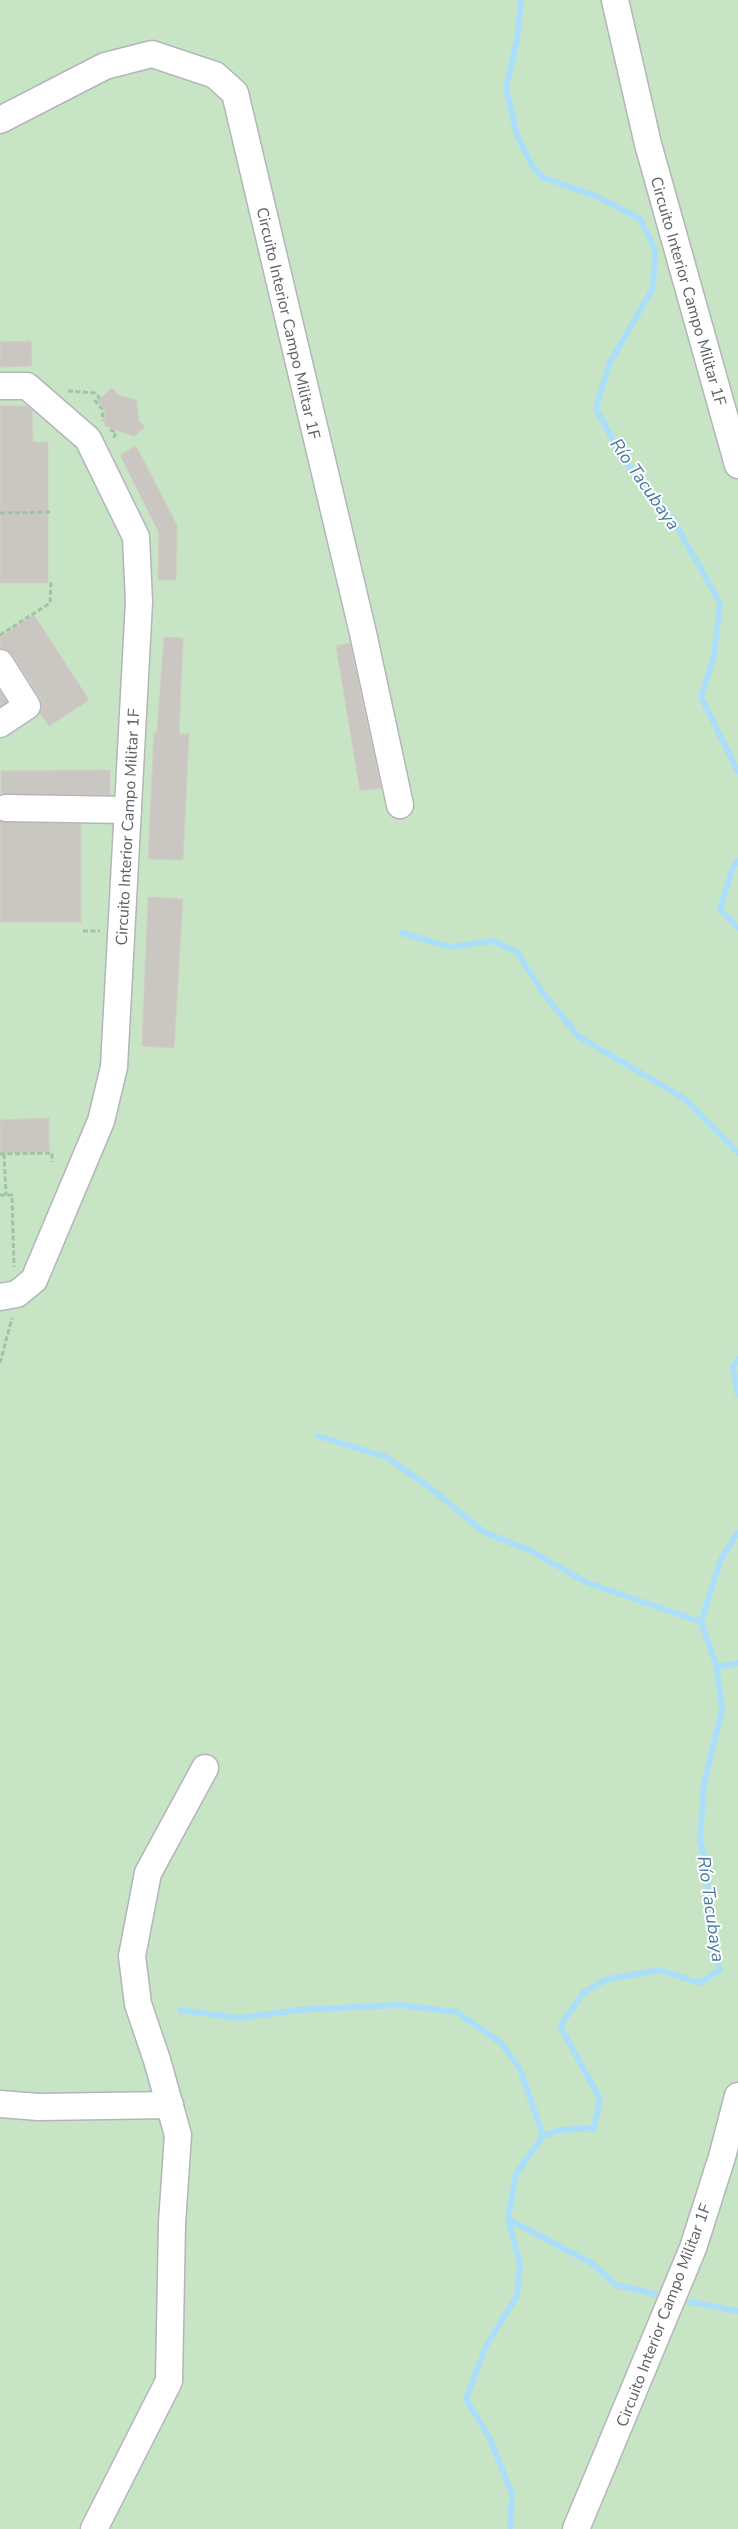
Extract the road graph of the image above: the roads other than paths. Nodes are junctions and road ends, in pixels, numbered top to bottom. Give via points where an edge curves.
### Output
1 (615, 0) edge
2 (0, 120) edge
3 (0, 386) edge
4 (738, 465) edge
5 (0, 663) edge
6 (0, 724) edge
7 (400, 805) dead end
8 (6, 808) dead end
9 (128, 810) junction
10 (7, 1303) edge
11 (205, 1768) dead end
12 (738, 2096) edge
13 (0, 2104) edge
14 (170, 2105) junction
15 (94, 2529) edge
16 (576, 2529) edge

1 - 4 street, Circuito Interior Campo Militar 1F via 648,144
2 - 7 street, Circuito Interior Campo Militar 1F via 105,66 152,54 214,76 235,93 363,633
3 - 9 street, Circuito Interior Campo Militar 1F via 27,386 88,440 136,536 139,602
5 - 6 street via 27,706
8 - 9 street
9 - 10 street, Circuito Interior Campo Militar 1F via 114,1067 101,1121 34,1280
11 - 14 street via 148,1873 132,1956 138,2004
12 - 16 street, Circuito Interior Campo Militar 1F via 693,2248
13 - 14 street via 38,2107
14 - 15 street via 178,2135 172,2223 169,2381

